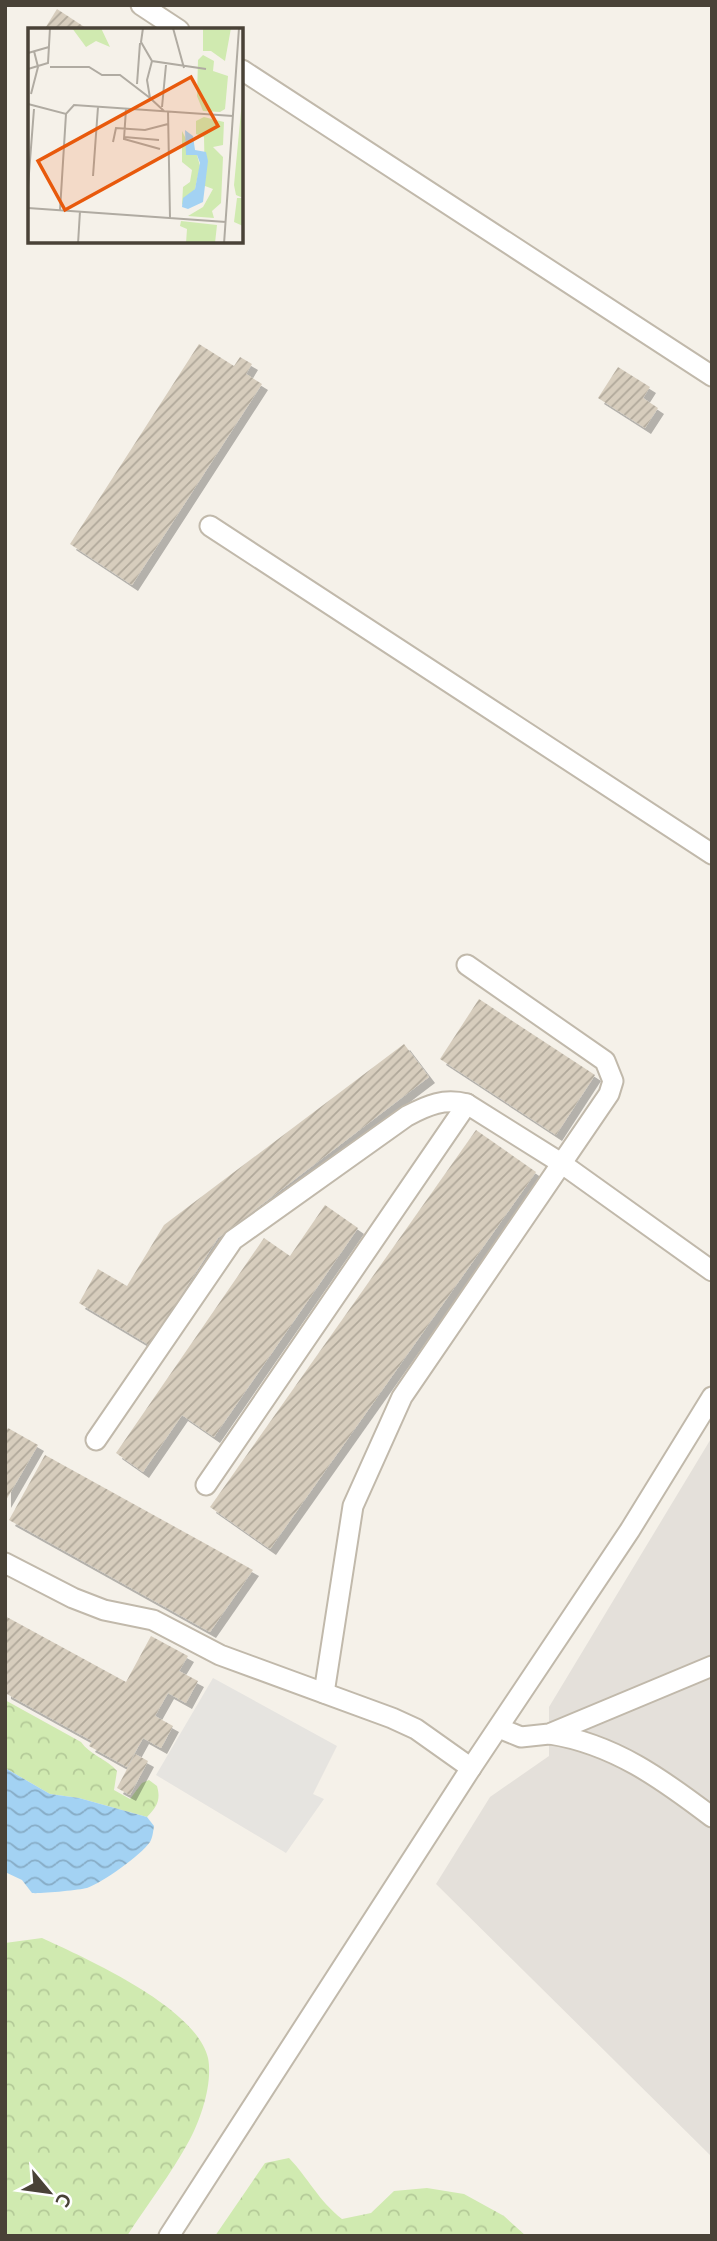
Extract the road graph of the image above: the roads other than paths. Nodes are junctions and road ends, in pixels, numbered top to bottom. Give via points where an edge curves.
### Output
1 (141, 5) edge
2 (176, 28) edge
3 (243, 71) edge
4 (712, 376) edge
5 (210, 526) dead end
6 (712, 854) edge
7 (467, 965) dead end
8 (467, 1104) junction
9 (561, 1163) junction
10 (712, 1271) edge
11 (712, 1397) edge
12 (96, 1440) dead end
13 (206, 1485) dead end
14 (5, 1563) edge
15 (712, 1666) edge
16 (324, 1693) junction
17 (499, 1728) junction
18 (549, 1734) junction
19 (471, 1768) junction
20 (712, 1817) edge
21 (169, 2236) edge

1 - 2 lane
3 - 4 lane
5 - 6 lane
7 - 9 lane via 605,1061 611,1070 609,1094
8 - 9 lane
8 - 12 lane via 452,1100 430,1104 407,1116 233,1240
8 - 13 lane
9 - 10 lane
9 - 16 lane via 402,1397 353,1506
11 - 17 lane
14 - 16 lane via 73,1598 153,1620 220,1655
15 - 18 lane
16 - 19 lane via 416,1728
17 - 18 lane via 521,1737
17 - 19 lane
18 - 20 lane via 621,1755
19 - 21 lane

